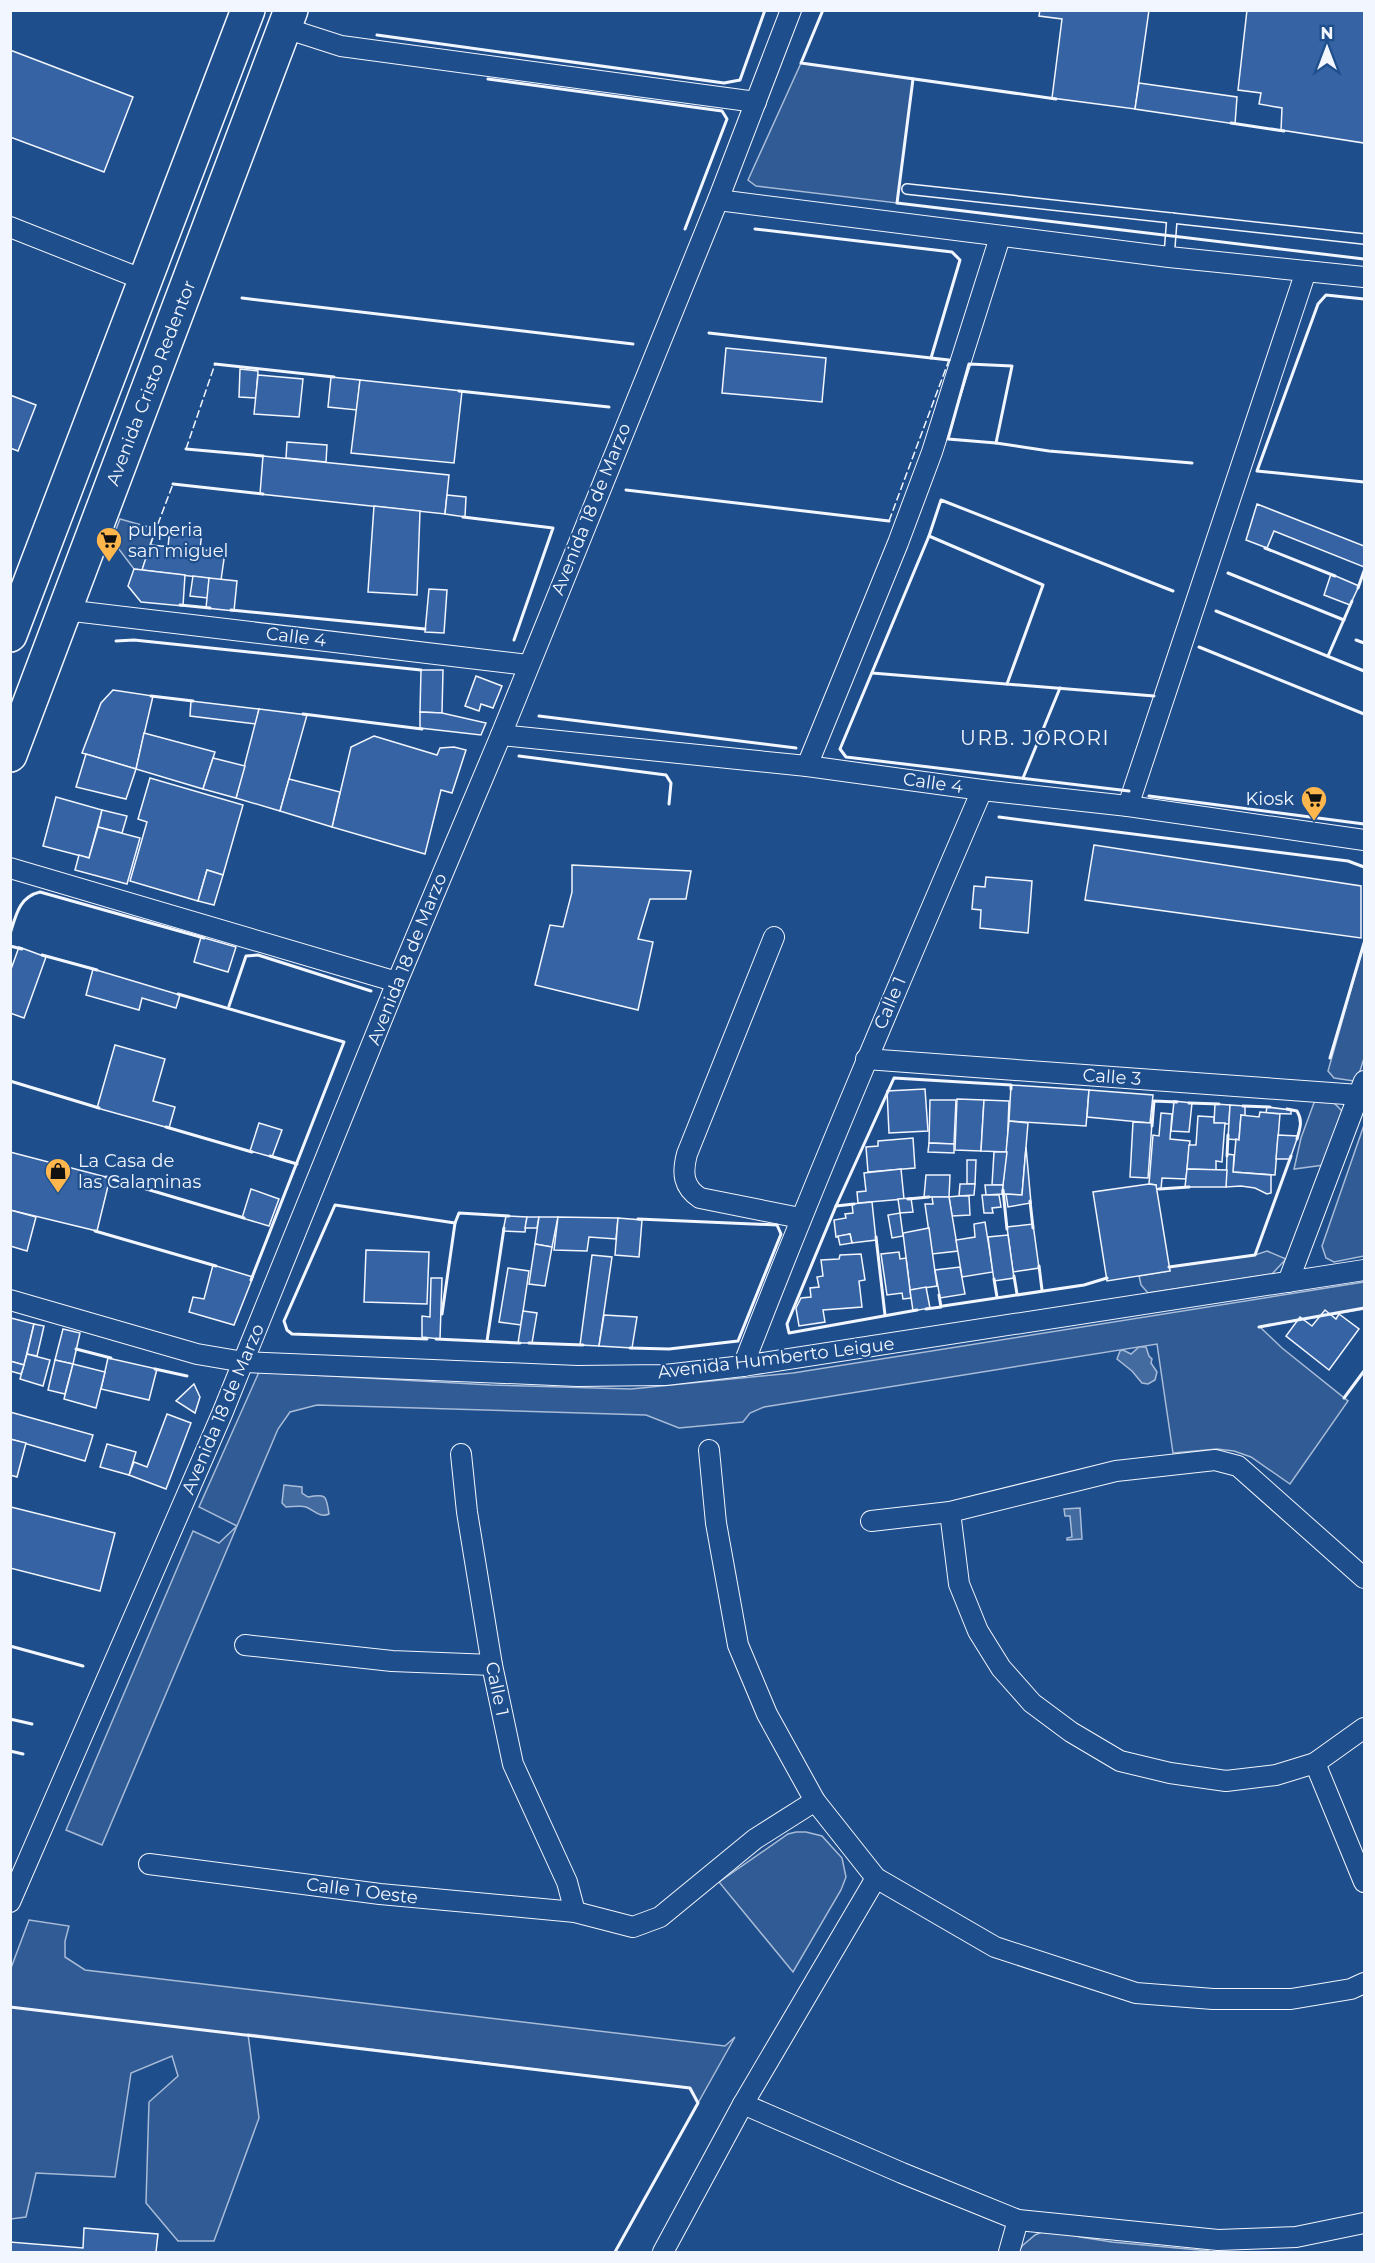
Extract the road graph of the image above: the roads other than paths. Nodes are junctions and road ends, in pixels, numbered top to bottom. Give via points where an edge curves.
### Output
1 (248, 10) edge
2 (791, 10) edge
3 (288, 20) edge
4 (756, 102) junction
5 (907, 189) dead end
6 (718, 200) junction
7 (1172, 218) junction
8 (10, 227) edge
9 (1000, 237) junction
10 (1365, 239) edge
11 (1169, 257) junction
12 (1306, 271) junction
13 (1365, 278) edge
14 (144, 280) junction
15 (65, 610) junction
16 (10, 635) edge
17 (528, 665) junction
18 (501, 735) junction
19 (10, 755) edge
20 (807, 766) junction
21 (982, 790) junction
22 (1128, 806) junction
23 (1365, 840) edge
24 (10, 868) edge
25 (774, 937) dead end
26 (397, 982) junction
27 (866, 1059) junction
28 (1362, 1088) edge
29 (800, 1218) junction
30 (1365, 1270) edge
31 (1288, 1282) junction
32 (10, 1300) edge
33 (244, 1362) junction
34 (743, 1366) junction
35 (709, 1450) dead end
36 (461, 1454) dead end
37 (950, 1512) junction
38 (871, 1521) dead end
39 (1365, 1578) edge
40 (244, 1645) dead end
41 (492, 1665) junction
42 (1365, 1728) edge
43 (1315, 1763) junction
44 (815, 1801) junction
45 (148, 1864) dead end
46 (876, 1878) junction
47 (1365, 1882) edge
48 (10, 1902) edge
49 (575, 1912) junction
50 (1365, 1983) edge
51 (744, 2104) junction
52 (1018, 2220) junction
53 (1365, 2223) edge
54 (663, 2253) edge
55 (1009, 2253) edge

1 - 14 highway
2 - 4 street, Avenida 18 de Marzo
3 - 4 street via 341,46
3 - 15 highway, Avenida Cristo Redentor
4 - 6 street, Avenida 18 de Marzo
5 - 7 lane
6 - 9 street
6 - 17 street, Avenida 18 de Marzo
7 - 10 lane
7 - 11 lane
8 - 14 street
9 - 11 street
9 - 20 street via 932,452
11 - 12 street
12 - 13 street
12 - 22 street
14 - 16 highway
15 - 17 street, Calle 4
15 - 19 highway, Avenida Cristo Redentor
17 - 18 street, Avenida 18 de Marzo
18 - 20 street, Calle 4
18 - 26 street, Avenida 18 de Marzo
20 - 21 street, Calle 4
21 - 22 street, Calle 4
21 - 27 street, Calle 1
22 - 23 street, Calle 4
24 - 26 street
25 - 29 street via 683,1171 690,1191 700,1198
26 - 33 street, Avenida 18 de Marzo
27 - 28 street, Calle 3
27 - 29 street, Calle 1
28 - 31 street
29 - 34 street, Calle 1
30 - 31 street, Avenida Humberto Leigue
31 - 34 street, Avenida Humberto Leigue
32 - 33 street, Avenida Humberto Leigue via 197,1354
33 - 34 street, Avenida Humberto Leigue via 577,1376 665,1375
33 - 48 street, Avenida 18 de Marzo
35 - 44 street via 716,1523 738,1645 766,1714
36 - 41 street, Calle 1
37 - 38 street
37 - 39 street via 1116,1472 1215,1460 1238,1466
37 - 43 street via 959,1584 978,1631 1001,1668 1032,1703 1071,1732 1120,1761 1226,1781 1276,1775
40 - 41 street via 392,1661
41 - 49 street, Calle 1 via 513,1764 567,1882
42 - 43 street
43 - 47 street
44 - 46 street
44 - 49 street, Calle 1 Oeste via 755,1839 660,1917 633,1927
45 - 49 street, Calle 1 Oeste via 380,1894
46 - 50 street via 995,1947 1136,1993 1213,1999 1291,1999 1352,1989
46 - 51 street
51 - 52 street
51 - 54 street
52 - 53 street via 1218,2240 1296,2236
52 - 55 street

